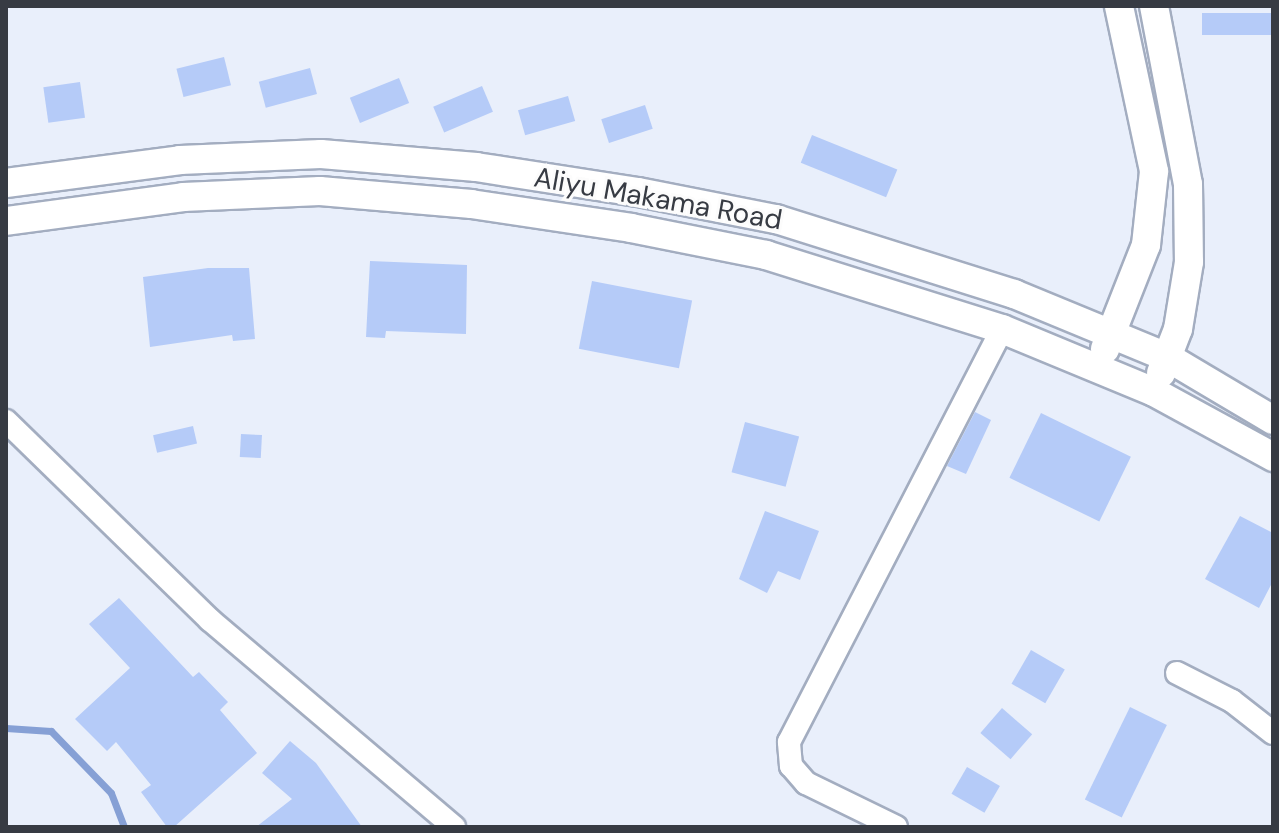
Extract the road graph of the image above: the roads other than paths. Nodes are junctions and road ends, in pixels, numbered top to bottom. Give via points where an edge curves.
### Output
1 (1119, 6) edge
2 (1154, 6) edge
3 (6, 183) edge
4 (6, 221) edge
5 (1002, 329) junction
6 (1112, 334) junction
7 (1167, 357) junction
8 (1097, 368) junction
9 (1154, 392) junction
10 (1273, 420) edge
11 (6, 421) edge
12 (1273, 457) edge
13 (1177, 673) dead end
14 (1273, 733) edge
15 (454, 827) edge
16 (896, 827) edge

1 - 6 street via 1154,171 1146,245
2 - 7 street via 1188,184 1189,262 1178,329
3 - 6 street, Aliyu Makama Road via 180,160 321,154 476,167 776,219 1014,294
4 - 5 street, Aliyu Makama Road via 183,197 320,191 471,204 766,255
5 - 8 street, Aliyu Makama Road
5 - 16 street via 789,742 791,766 806,783
6 - 7 street, Aliyu Makama Road
6 - 8 street
7 - 9 street
7 - 10 street, Aliyu Makama Road
8 - 9 street, Aliyu Makama Road
9 - 12 street, Aliyu Makama Road
11 - 15 street via 210,620
13 - 14 street via 1232,701

